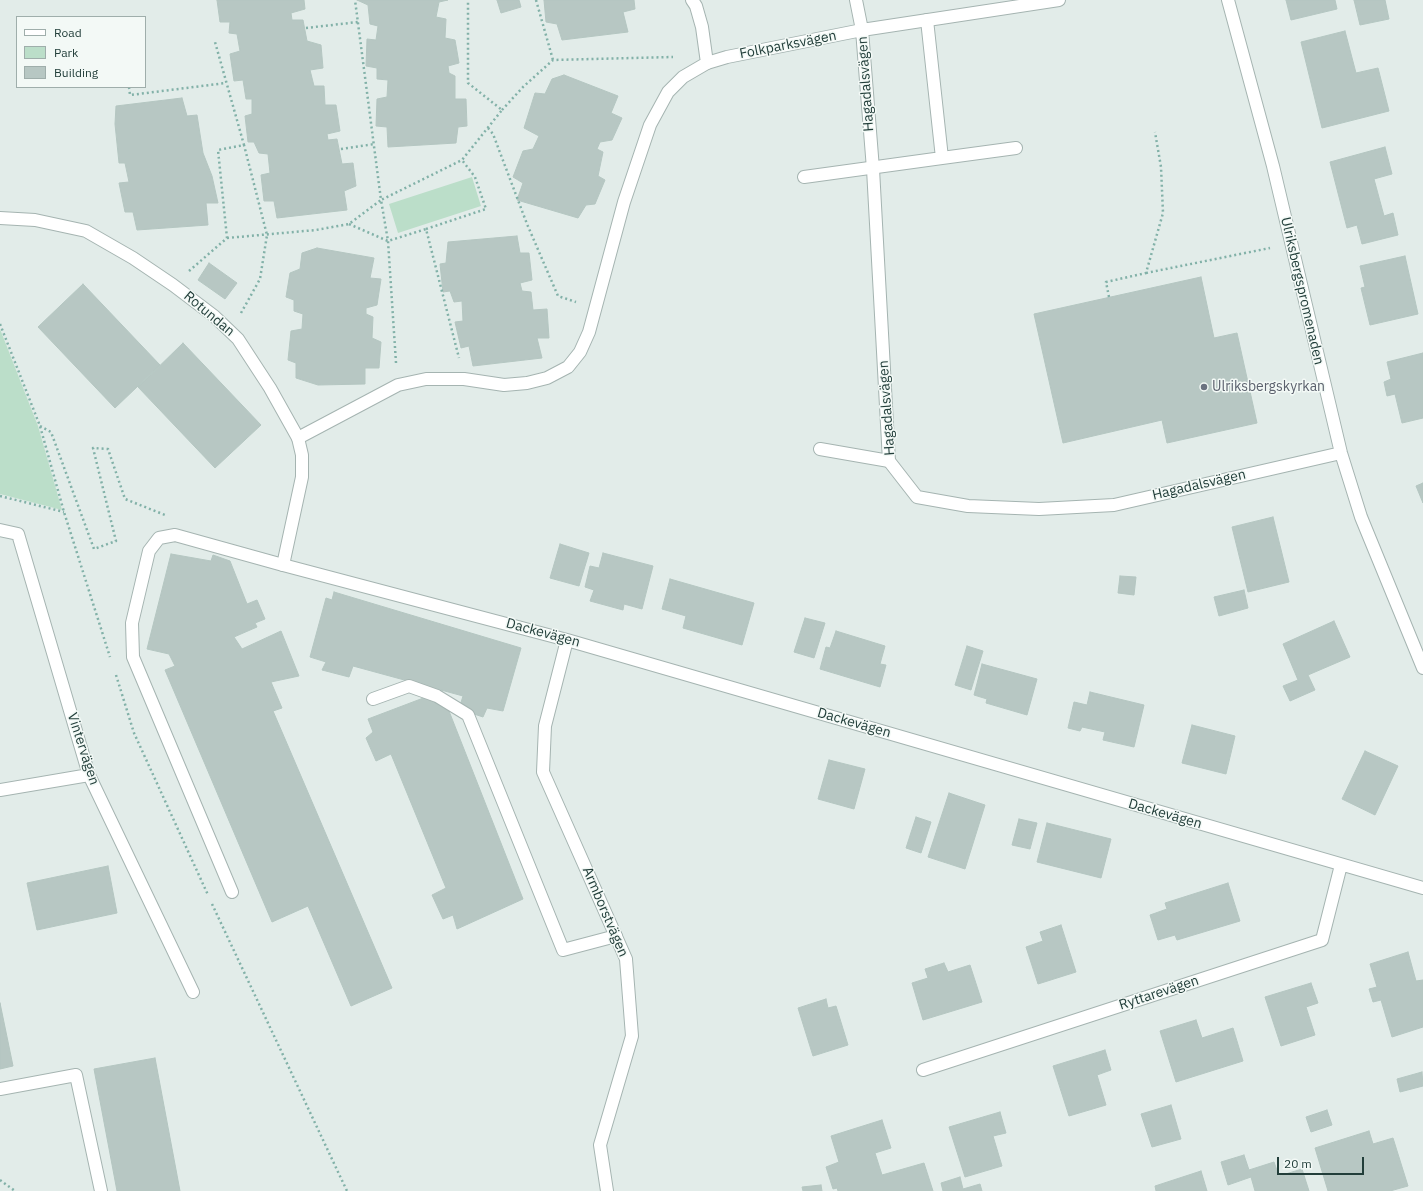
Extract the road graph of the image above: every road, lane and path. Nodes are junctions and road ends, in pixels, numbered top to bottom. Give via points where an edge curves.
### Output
1 (355, 0) edge
2 (468, 0) edge
3 (536, 0) edge
4 (692, 0) edge
5 (856, 0) edge
6 (1059, 0) edge
7 (1228, 0) edge
8 (927, 20) junction
9 (358, 22) junction
10 (306, 28) dead end
11 (862, 30) junction
12 (215, 42) dead end
13 (553, 60) junction
14 (707, 63) junction
15 (226, 83) junction
16 (129, 88) edge
17 (502, 110) junction
18 (488, 128) junction
19 (1155, 132) dead end
20 (375, 144) junction
21 (244, 145) junction
22 (1016, 148) dead end
23 (341, 149) dead end
24 (942, 158) junction
25 (462, 160) junction
26 (873, 169) junction
27 (804, 177) dead end
28 (381, 200) junction
29 (0, 218) edge
30 (349, 224) junction
31 (426, 229) junction
32 (267, 235) junction
33 (227, 238) junction
34 (388, 241) junction
35 (1290, 244) junction
36 (1146, 273) junction
37 (173, 284) junction
38 (558, 296) dead end
39 (1109, 297) dead end
40 (229, 329) junction
41 (396, 367) dead end
42 (464, 379) junction
43 (40, 426) dead end
44 (298, 438) junction
45 (820, 449) dead end
46 (1341, 453) junction
47 (889, 461) junction
48 (0, 496) edge
49 (64, 512) dead end
50 (168, 516) dead end
51 (0, 530) edge
52 (283, 565) junction
53 (567, 640) junction
54 (1423, 668) edge
55 (373, 698) dead end
56 (89, 775) junction
57 (0, 790) edge
58 (1341, 865) junction
59 (1423, 888) edge
60 (232, 892) dead end
61 (616, 936) junction
62 (193, 992) dead end
63 (924, 1070) dead end
64 (0, 1089) edge
65 (0, 1180) edge
66 (15, 1191) edge
67 (101, 1191) edge
68 (607, 1191) edge

1 - 9 path
2 - 17 path via 468,83
3 - 13 path
4 - 14 street via 702,27
5 - 11 street, Hagadalsvägen
6 - 8 street, Folkparksvägen
7 - 35 street, Ulriksbergspromenaden via 1273,166
8 - 11 street, Folkparksvägen
8 - 24 street
9 - 10 path
9 - 20 path
11 - 14 street, Folkparksvägen
11 - 26 street, Hagadalsvägen
12 - 15 path
13 - 14 path via 673,57
13 - 17 path
14 - 42 street, Folkparksvägen via 683,77 668,92 650,125 624,202 596,308 580,352 568,367 547,378 527,383 504,385
15 - 16 path via 130,95
15 - 21 path
17 - 18 path
18 - 25 path
18 - 38 path via 493,134
19 - 36 path via 1161,167 1162,213
20 - 23 path
20 - 28 path
21 - 32 path
21 - 33 path via 218,150
22 - 24 street
24 - 26 street
25 - 28 path
25 - 31 path via 475,177 486,209
26 - 27 street
26 - 47 street, Hagadalsvägen
28 - 30 path
28 - 34 path
29 - 37 street, Rotundan via 35,220 86,231
30 - 32 path
30 - 34 path
31 - 34 path
31 - 42 path
32 - 33 path
32 - 40 path via 260,279 247,306
33 - 37 path
34 - 41 path
35 - 36 path
35 - 46 street, Ulriksbergspromenaden
36 - 39 path via 1106,282
37 - 40 street, Rotundan
40 - 44 street, Rotundan via 270,388
42 - 44 street, Folkparksvägen via 426,379 398,385
43 - 50 path via 51,432 94,549 116,541 93,448 108,448 125,499
44 - 52 street, Rotundan via 302,455 302,477
45 - 47 street
46 - 47 street, Hagadalsvägen via 1114,505 1039,509 968,506 917,497
46 - 54 street, Ulriksbergspromenaden via 1363,524
48 - 49 path
51 - 56 street, Vintervägen via 18,534
52 - 53 street, Dackevägen
52 - 60 street, Dackevägen via 175,535 160,538 149,551 132,623 133,657
53 - 58 street, Dackevägen
53 - 61 street, Armborstvägen via 545,726 544,772
55 - 61 street via 409,686 437,696 468,715 562,950
56 - 57 street
56 - 62 street, Vintervägen
58 - 59 street, Dackevägen
58 - 63 street, Ryttarevägen via 1322,940
61 - 68 street, Armborstvägen via 626,958 632,1036 600,1145
64 - 67 street via 76,1075
65 - 66 path

